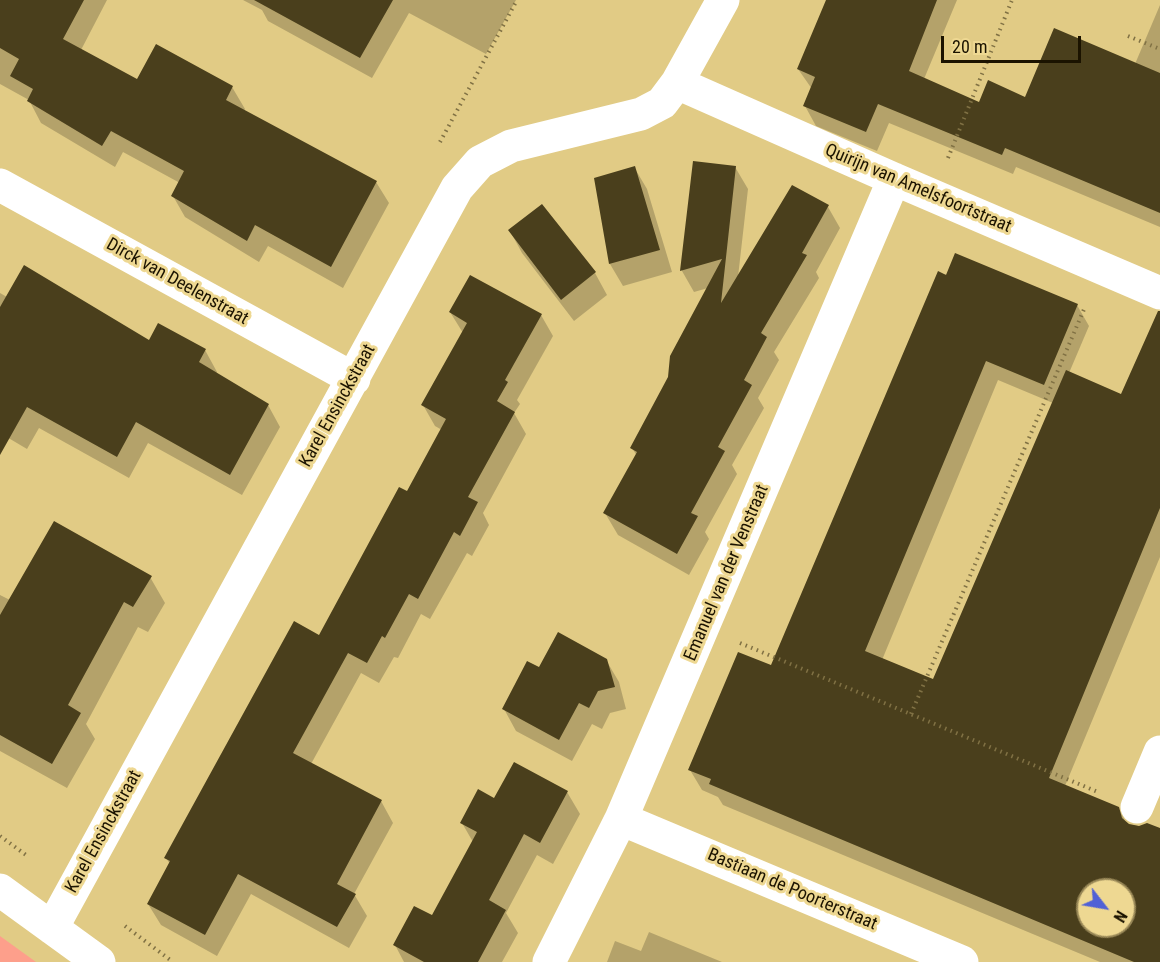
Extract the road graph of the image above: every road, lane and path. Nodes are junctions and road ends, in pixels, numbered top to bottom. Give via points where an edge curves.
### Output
1 (723, 0) edge
2 (1012, 0) edge
3 (1128, 36) dead end
4 (1160, 49) edge
5 (677, 83) junction
6 (894, 179) junction
7 (0, 185) edge
8 (933, 195) junction
9 (1101, 268) junction
10 (1160, 293) edge
11 (354, 379) junction
12 (704, 628) junction
13 (911, 714) junction
14 (1160, 752) edge
15 (1137, 807) joint
16 (621, 819) junction
17 (0, 890) edge
18 (52, 928) junction
19 (99, 962) edge
20 (549, 962) edge
21 (962, 962) edge

1 - 5 street, Karel Ensinckstraat
2 - 8 path
3 - 4 path
5 - 6 street, Quirijn van Amelsfoortstraat
5 - 11 street, Karel Ensinckstraat via 662,103 641,114 511,146 480,162 457,188
6 - 8 street, Quirijn van Amelsfoortstraat
6 - 12 street, Emanuel van der Venstraat
7 - 11 street, Dirck van Deelenstraat
8 - 9 street, Quirijn van Amelsfoortstraat
9 - 10 street, Quirijn van Amelsfoortstraat
9 - 13 path
11 - 18 street, Karel Ensinckstraat
12 - 13 path
12 - 16 street, Emanuel van der Venstraat
13 - 15 path
14 - 15 street
16 - 20 street, Emanuel van der Venstraat
16 - 21 street, Bastiaan de Poorterstraat
17 - 18 street
18 - 19 street

